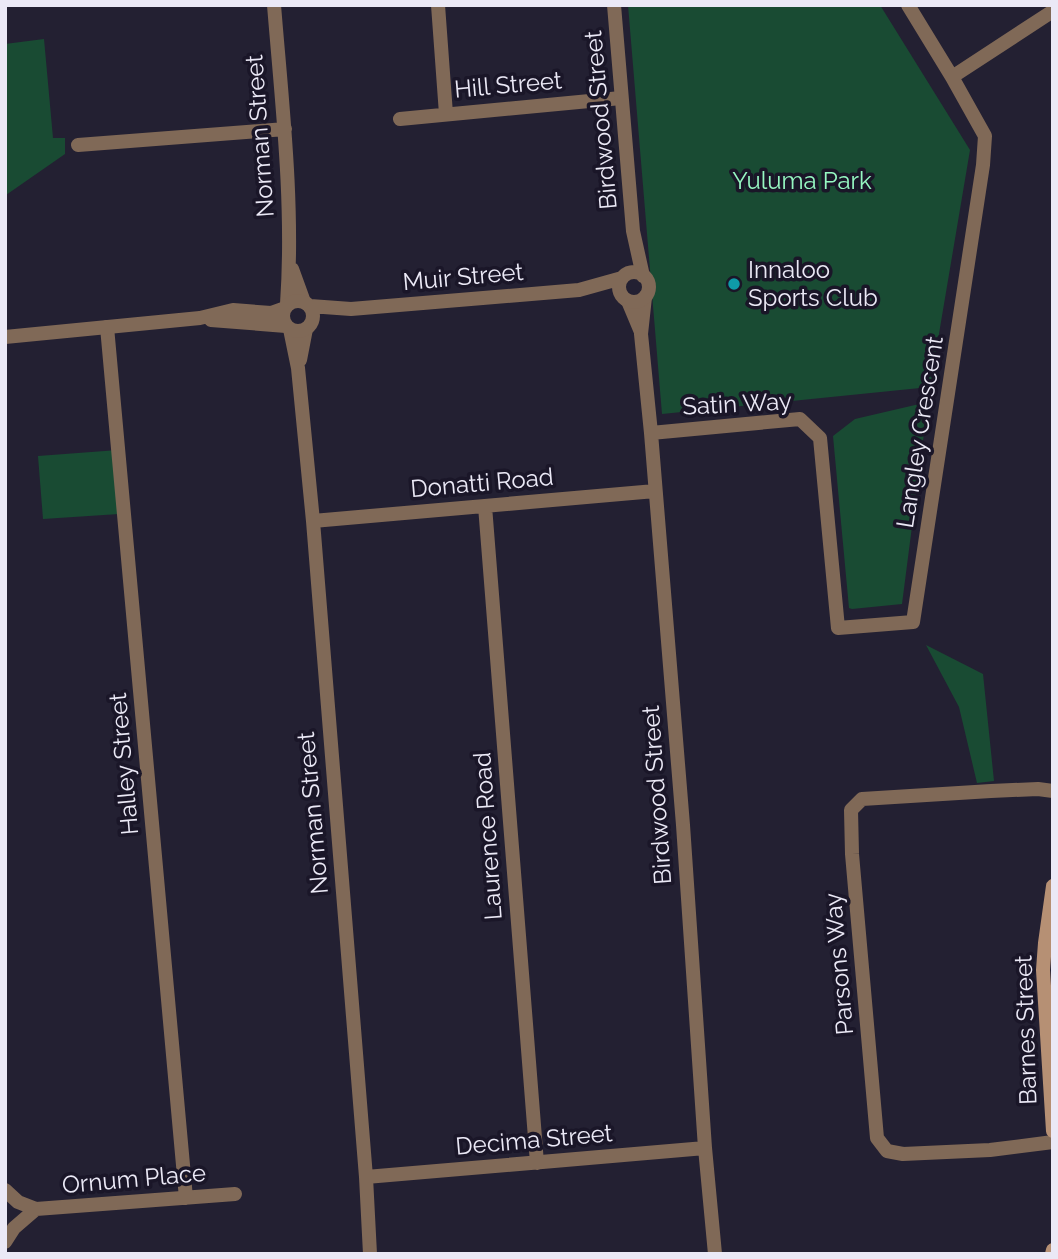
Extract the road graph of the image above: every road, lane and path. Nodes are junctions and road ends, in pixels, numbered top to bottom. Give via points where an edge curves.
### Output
1 (274, 5) edge
2 (438, 5) edge
3 (614, 5) edge
4 (908, 5) edge
5 (1053, 11) edge
6 (952, 77) junction
7 (621, 98) junction
8 (446, 114) junction
9 (400, 119) dead end
10 (285, 129) junction
11 (78, 145) dead end
12 (633, 231) junction
13 (290, 265) junction
14 (643, 276) junction
15 (624, 277) junction
16 (579, 290) junction
17 (645, 297) junction
18 (625, 298) junction
19 (307, 304) junction
20 (286, 306) junction
21 (351, 309) junction
22 (200, 318) junction
23 (308, 326) junction
24 (107, 327) junction
25 (288, 327) junction
26 (641, 334) junction
27 (5, 337) edge
28 (298, 368) junction
29 (651, 433) junction
30 (820, 438) joint
31 (655, 491) junction
32 (485, 506) junction
33 (313, 521) junction
34 (1053, 791) edge
35 (1053, 886) edge
36 (1053, 961) edge
37 (1053, 975) edge
38 (1053, 1131) edge
39 (1053, 1143) edge
40 (705, 1148) junction
41 (537, 1163) junction
42 (366, 1177) junction
43 (5, 1190) edge
44 (235, 1194) dead end
45 (186, 1198) junction
46 (36, 1209) junction
47 (5, 1242) edge
48 (370, 1254) edge
49 (715, 1254) edge

1 - 10 street, Norman Street
2 - 8 street
3 - 7 street, Birdwood Street
4 - 6 street, Langley Crescent
5 - 6 street
6 - 30 street, Langley Crescent via 985,136 983,165 913,622 838,628
7 - 8 street, Hill Street
7 - 12 street, Birdwood Street
8 - 9 street, Hill Street
10 - 11 street
10 - 13 street, Norman Street
12 - 14 street, Birdwood Street
12 - 15 street, Birdwood Street
13 - 19 street, Norman Street
13 - 20 street, Norman Street
14 - 15 street via 632,273
14 - 17 street via 648,286
15 - 16 street, Muir Street
15 - 18 street via 619,289
16 - 18 street, Muir Street
16 - 21 street, Muir Street
17 - 18 street via 639,301
17 - 26 street, Birdwood Street
18 - 26 street, Birdwood Street
19 - 20 street via 295,301
19 - 21 street, Muir Street
19 - 23 street via 313,313
20 - 22 street via 271,313 233,310
20 - 25 street via 282,317
21 - 23 street, Muir Street
22 - 24 street
22 - 25 street
23 - 25 street via 298,331
23 - 28 street, Norman Street
24 - 27 street
24 - 45 street, Halley Street
25 - 28 street, Norman Street
26 - 29 street, Birdwood Street
28 - 33 street, Norman Street
29 - 30 street, Satin Way via 800,419
29 - 31 street, Birdwood Street
31 - 32 street, Donatti Road
31 - 40 street, Birdwood Street
32 - 33 street, Donatti Road
32 - 41 street, Laurence Road
33 - 42 street, Norman Street
34 - 39 street, Parsons Way via 862,799 851,810 877,1138 887,1151 903,1154
35 - 38 main road, Barnes Street via 1043,970
36 - 37 main road, Barnes Street
40 - 41 street, Decima Street
40 - 49 street, Birdwood Street
41 - 42 street, Decima Street
42 - 48 street, Norman Street
43 - 46 street, Ornum Place
44 - 45 street, Ornum Place
45 - 46 street, Ornum Place
46 - 47 street, Ornum Place

